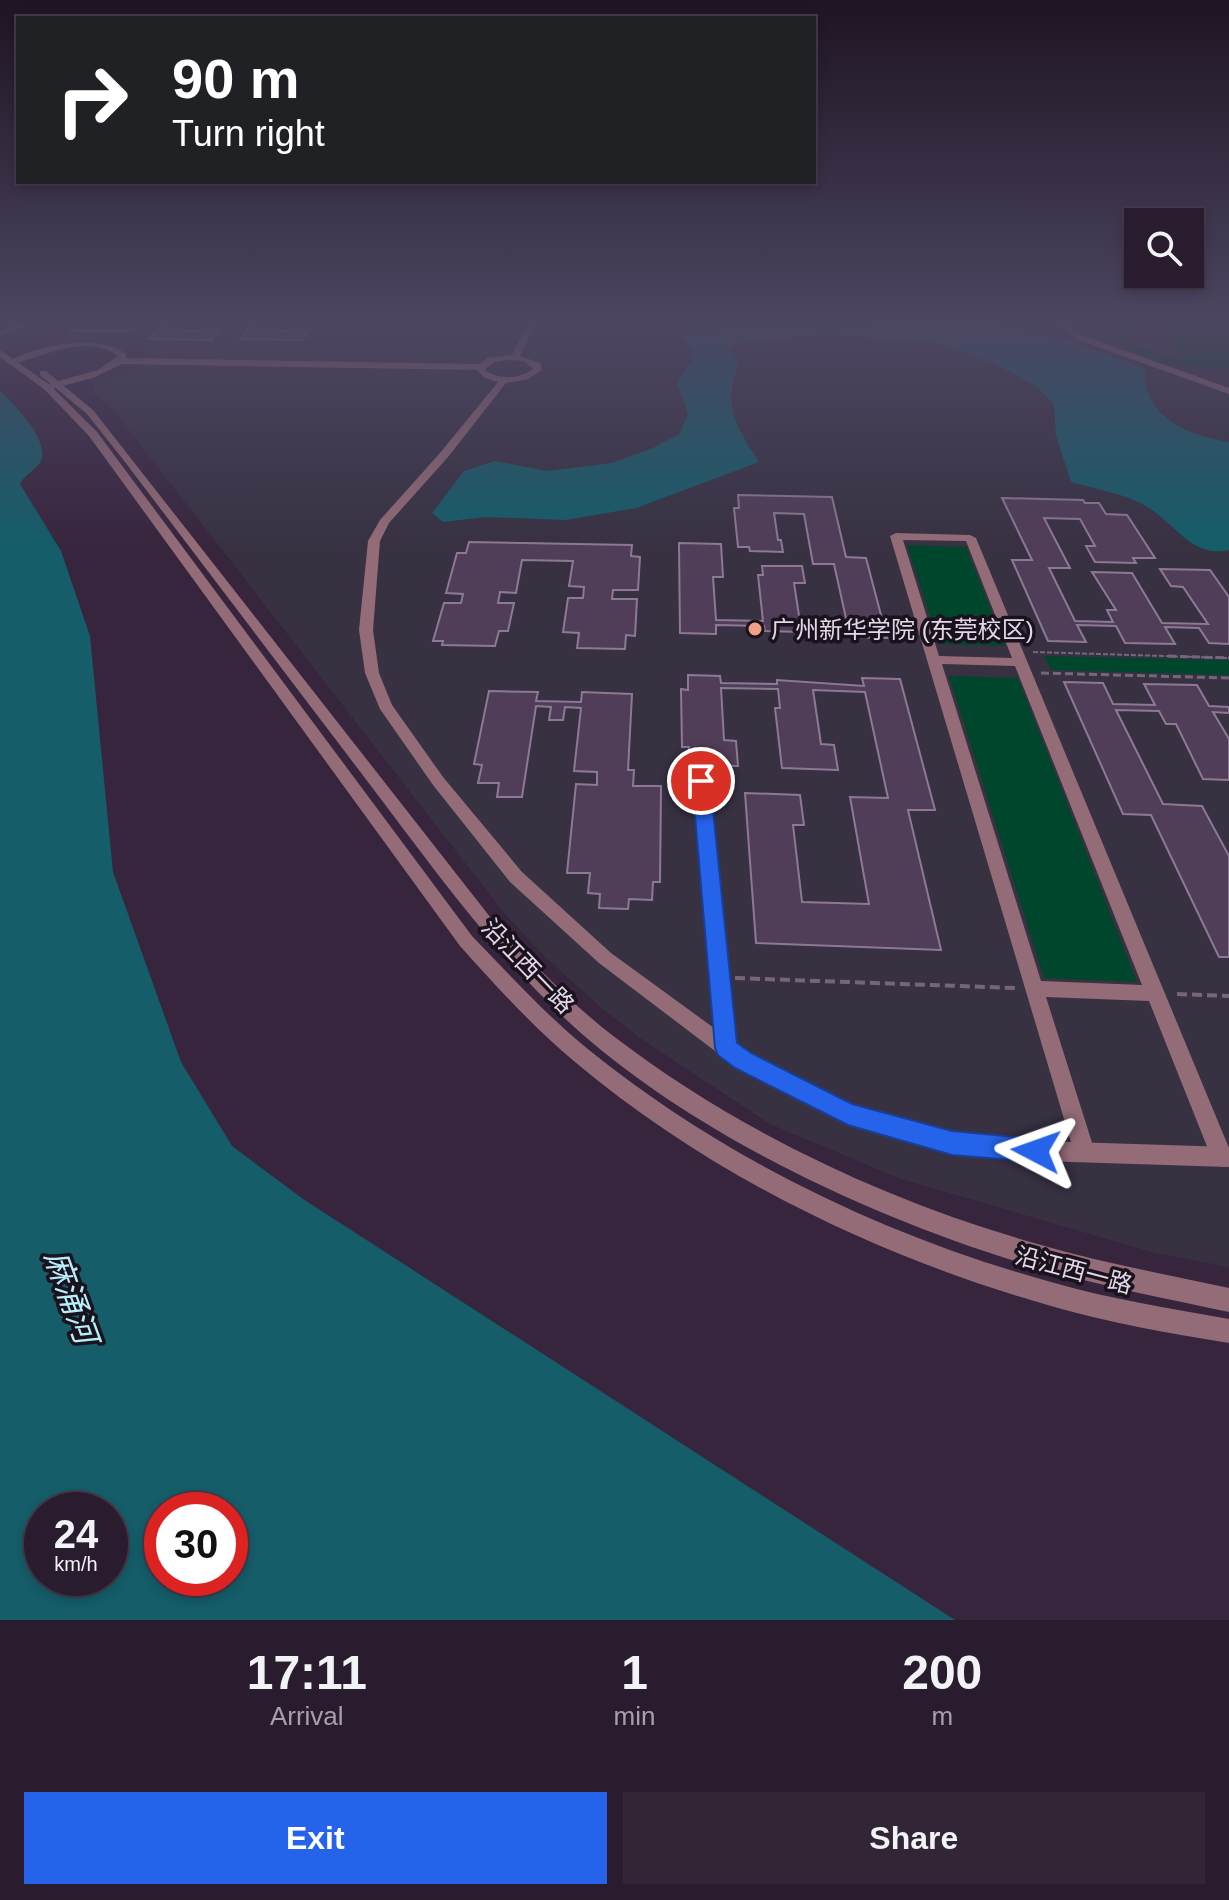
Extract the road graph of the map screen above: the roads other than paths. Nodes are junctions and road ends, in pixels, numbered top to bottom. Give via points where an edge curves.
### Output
1 (56, 397) edge
2 (73, 397) edge
3 (492, 397) edge
4 (934, 660) junction
5 (1021, 662) junction
6 (701, 781) dead end
7 (1035, 989) junction
8 (1155, 993) junction
9 (726, 1048) junction
10 (1084, 1152) junction
11 (1225, 1157) edge
12 (1229, 1300) edge
13 (1229, 1331) edge

1 - 13 street, 沿江西一路 via 93,434 466,941 521,1001 584,1057 656,1112 744,1166 819,1207 921,1251 1029,1288
2 - 12 street, 沿江西一路 via 129,460 488,927 605,1041 675,1090 840,1183 1032,1254
3 - 9 street via 384,522 374,541 366,630 372,673 385,706 429,769 516,877 605,958
4 - 5 street
4 - 5 street via 896,536 970,538
4 - 7 street
5 - 8 street
6 - 9 street
7 - 8 street
7 - 10 street
8 - 11 street
9 - 10 street via 848,1114 952,1143
10 - 11 street

